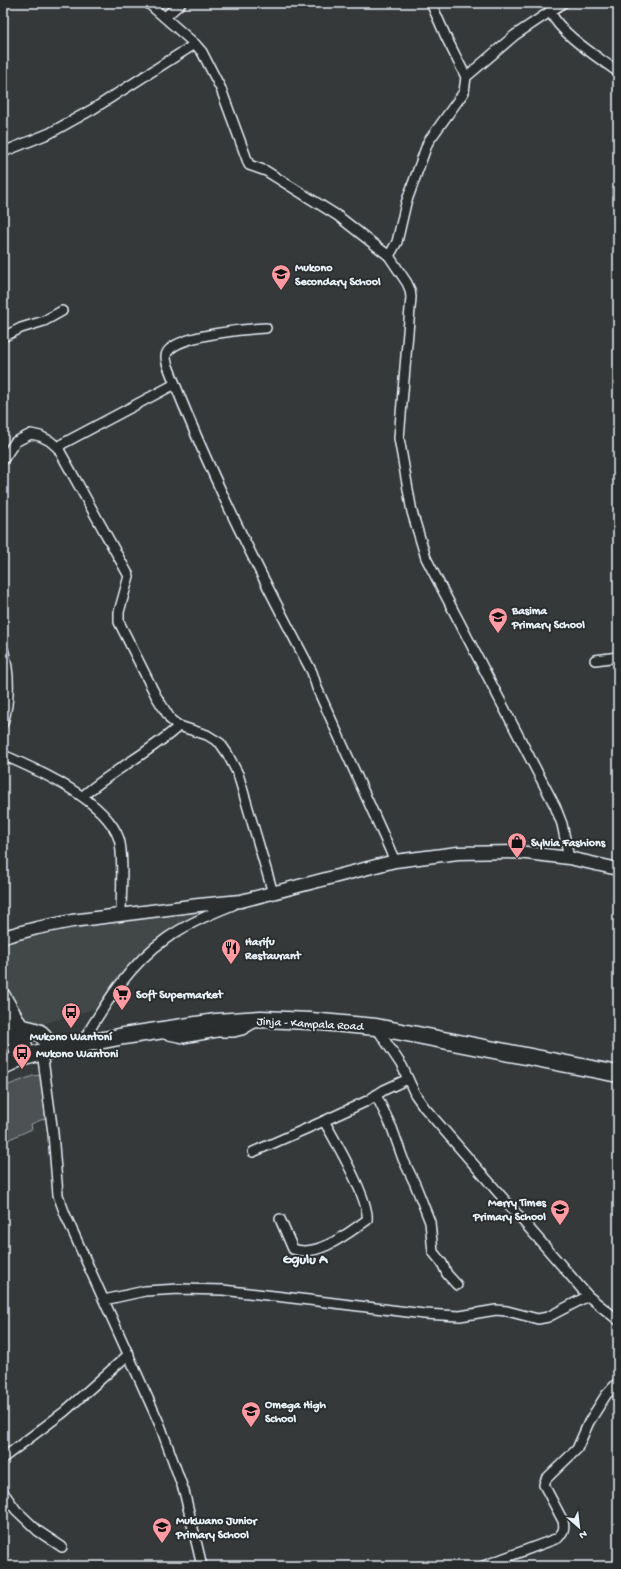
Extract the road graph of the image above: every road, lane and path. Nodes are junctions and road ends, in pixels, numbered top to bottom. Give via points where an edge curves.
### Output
1 (148, 3) edge
2 (181, 3) edge
3 (431, 3) edge
4 (564, 3) edge
5 (550, 11) junction
6 (165, 17) junction
7 (195, 44) junction
8 (618, 72) edge
9 (466, 77) junction
10 (3, 152) edge
11 (389, 256) junction
12 (62, 311) dead end
13 (266, 328) dead end
14 (3, 336) edge
15 (175, 384) junction
16 (58, 448) junction
17 (3, 460) edge
18 (3, 649) edge
19 (618, 657) edge
20 (595, 660) dead end
21 (3, 723) edge
22 (178, 726) junction
23 (3, 755) edge
24 (83, 796) junction
25 (569, 858) junction
26 (395, 861) junction
27 (618, 869) edge
28 (273, 893) junction
29 (242, 901) junction
30 (121, 915) junction
31 (3, 937) edge
32 (3, 995) edge
33 (9, 1025) edge
34 (376, 1027) junction
35 (81, 1044) junction
36 (34, 1054) junction
37 (3, 1066) edge
38 (618, 1074) edge
39 (408, 1079) junction
40 (376, 1095) junction
41 (324, 1121) junction
42 (253, 1152) dead end
43 (280, 1220) dead end
44 (457, 1285) dead end
45 (588, 1296) junction
46 (104, 1300) junction
47 (618, 1320) edge
48 (129, 1354) junction
49 (618, 1382) edge
50 (3, 1458) edge
51 (3, 1492) edge
52 (62, 1547) dead end
53 (202, 1566) edge
54 (483, 1566) edge

1 - 6 street
2 - 6 street
3 - 9 street
4 - 5 street
5 - 8 street via 554,20 587,50
5 - 9 street via 515,35
6 - 7 street
7 - 10 street via 68,122
7 - 11 street via 222,89 249,165 266,171 338,216
9 - 11 street via 464,92 428,142 406,203 398,242
11 - 25 street via 407,283 411,297 399,438 412,512 432,569 555,806 562,824
12 - 14 street via 44,321
13 - 15 street via 218,333 179,343 169,349 166,356
15 - 16 street via 94,426
15 - 26 street via 196,437 255,564 312,672
16 - 17 street via 50,441 31,434 15,442
16 - 22 street via 129,576 119,612 119,622 156,696
18 - 21 street via 7,661 8,690
19 - 20 street
22 - 24 street via 162,741 101,781
22 - 28 street via 207,735 220,743 227,753 238,774
23 - 24 street via 36,769
24 - 30 street via 115,828 119,840
25 - 26 street via 518,852 458,853
25 - 27 street
26 - 28 street
28 - 29 street
29 - 30 street
29 - 35 street via 185,926 152,950 110,996
30 - 31 street via 37,928
32 - 33 main road
33 - 36 main road
33 - 36 highway via 36,1030 44,1036
34 - 35 highway, Jinja - Kampala Road via 261,1019 151,1031
34 - 38 highway, Jinja - Kampala Road
34 - 39 street
35 - 36 highway, Jinja - Kampala Road
36 - 37 highway, Jinja - Kampala Road
36 - 46 street via 53,1133 58,1195
39 - 40 street
39 - 45 street via 424,1107
40 - 41 street
40 - 44 street via 430,1222 433,1252
41 - 42 street
41 - 43 street via 359,1189 368,1220 334,1243 300,1252 293,1250
45 - 46 street via 548,1317 538,1319 496,1310 460,1316 424,1314 223,1290 145,1291
45 - 47 street
46 - 48 street
48 - 50 street via 64,1412
48 - 53 street via 160,1425 184,1491
49 - 54 street via 606,1395 589,1422 577,1449 546,1479 544,1485 563,1521 562,1534 558,1538
51 - 52 street via 16,1510 38,1532

